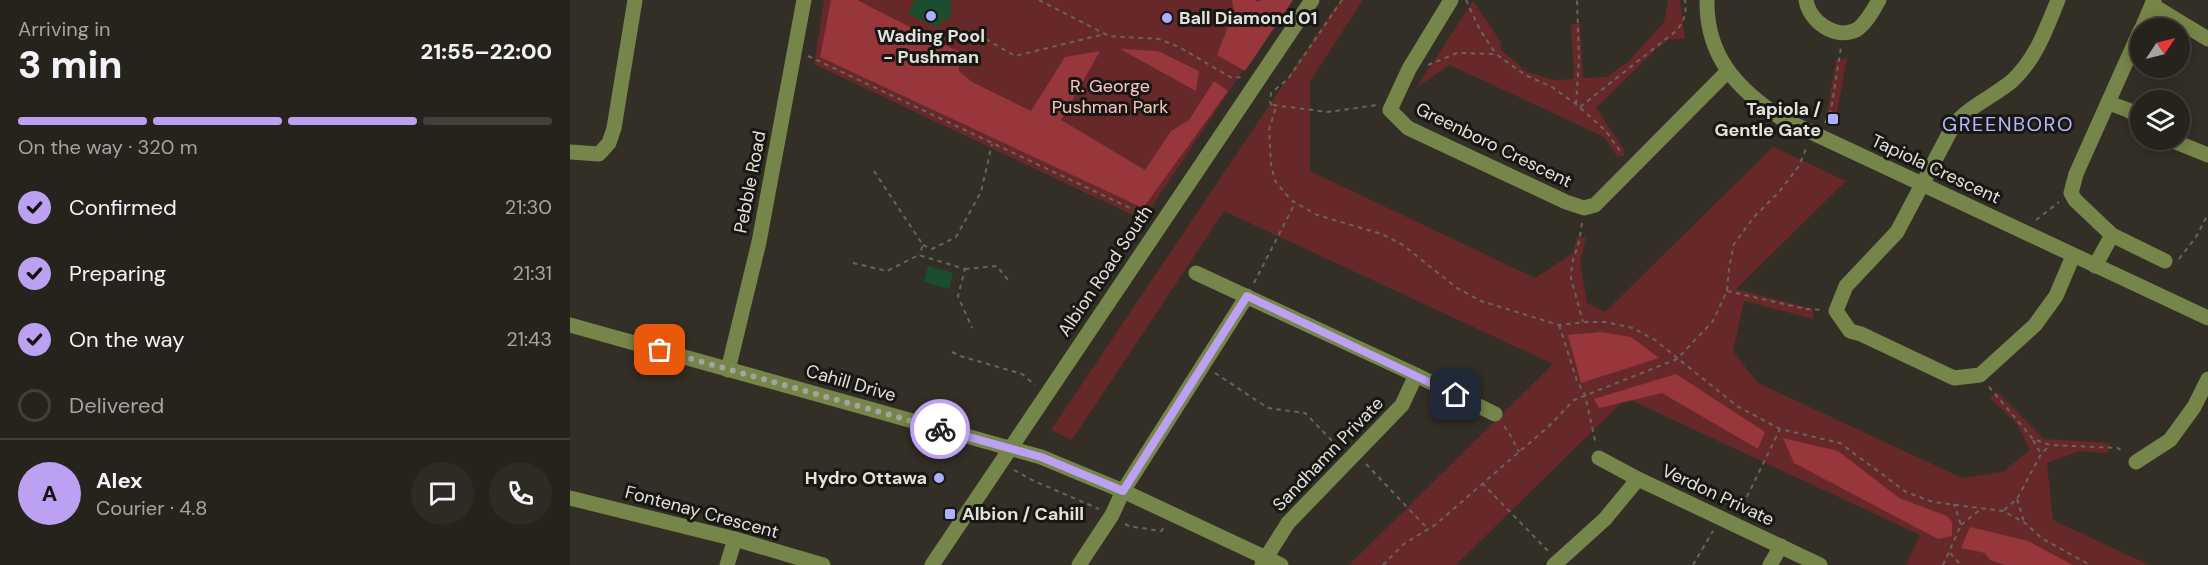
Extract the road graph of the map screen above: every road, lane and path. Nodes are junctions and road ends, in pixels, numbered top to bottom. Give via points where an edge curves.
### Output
1 (635, 0) edge
2 (804, 0) edge
3 (1039, 0) edge
4 (1312, 0) edge
5 (1342, 0) edge
6 (1451, 0) edge
7 (1466, 0) edge
8 (1577, 0) edge
9 (1686, 0) edge
10 (1707, 0) edge
11 (1806, 0) edge
12 (1879, 0) edge
13 (2058, 0) edge
14 (2153, 3) edge
15 (2146, 18) edge
16 (1843, 32) junction
17 (1105, 34) junction
18 (986, 39) dead end
19 (2208, 39) edge
20 (795, 50) junction
21 (1496, 54) junction
22 (2130, 55) edge
23 (1408, 69) junction
24 (1727, 72) junction
25 (1248, 76) dead end
26 (1394, 102) junction
27 (2109, 103) junction
28 (1273, 105) junction
29 (1578, 106) junction
30 (2130, 112) edge
31 (1815, 135) junction
32 (992, 144) junction
33 (2190, 147) edge
34 (570, 152) edge
35 (2208, 154) edge
36 (1632, 167) junction
37 (874, 171) dead end
38 (1924, 183) junction
39 (2071, 193) junction
40 (1295, 202) junction
41 (1584, 208) junction
42 (2208, 214) edge
43 (1148, 216) dead end
44 (2036, 220) dead end
45 (2112, 235) junction
46 (922, 245) junction
47 (932, 249) junction
48 (919, 255) junction
49 (2073, 256) junction
50 (929, 258) junction
51 (2165, 261) joint
52 (853, 263) dead end
53 (2095, 266) junction
54 (965, 269) junction
55 (1196, 273) dead end
56 (1008, 280) dead end
57 (1727, 291) junction
58 (1247, 296) junction
59 (1836, 311) junction
60 (2208, 318) edge
61 (1583, 322) junction
62 (570, 325) edge
63 (1558, 325) junction
64 (972, 328) dead end
65 (952, 352) dead end
66 (1677, 359) junction
67 (1203, 365) junction
68 (728, 370) junction
69 (1416, 375) junction
70 (1980, 375) junction
71 (2208, 379) edge
72 (1035, 385) dead end
73 (1585, 395) junction
74 (1496, 414) joint
75 (1780, 429) junction
76 (2033, 439) junction
77 (2050, 445) junction
78 (1009, 448) junction
79 (1519, 452) junction
80 (2041, 453) junction
81 (1352, 456) junction
82 (1599, 458) joint
83 (2136, 462) joint
84 (1007, 475) dead end
85 (1638, 479) junction
86 (1482, 483) junction
87 (1123, 491) junction
88 (570, 498) edge
89 (2017, 499) junction
90 (1953, 504) junction
91 (1982, 508) junction
92 (2003, 511) junction
93 (1112, 515) junction
94 (1174, 516) junction
95 (1728, 520) junction
96 (2025, 523) junction
97 (1961, 525) junction
98 (1428, 529) junction
99 (735, 539) junction
100 (1781, 546) junction
101 (1950, 553) junction
102 (1264, 562) edge
103 (1556, 563) edge
104 (727, 565) edge
105 (823, 565) edge
106 (932, 565) edge
107 (1079, 565) edge
108 (1281, 565) edge
109 (1383, 565) edge
110 (1693, 565) edge
111 (1770, 565) edge
112 (1820, 565) edge
113 (1943, 565) edge
114 (1961, 565) edge
115 (2090, 565) edge

1 - 34 street via 609,143 599,154
2 - 20 street, Pebble Road
3 - 17 path
4 - 78 street, Albion Road South
5 - 28 path via 1288,79 1271,93
6 - 23 street, Greenboro Crescent
7 - 21 path
8 - 29 path
9 - 29 path via 1685,16 1676,31
10 - 24 street, Tapiola Crescent via 1712,38
11 - 16 street via 1807,10 1816,21
12 - 16 street via 1862,25
13 - 38 street via 2029,63 2010,82 1960,116
14 - 15 street
14 - 19 street
16 - 31 path via 1831,110
17 - 18 path via 1015,56
17 - 25 path via 1159,39 1232,78
20 - 32 path
20 - 68 street, Pebble Road via 759,242
21 - 23 path via 1457,53 1420,69
21 - 29 path
22 - 27 street
23 - 26 street, Greenboro Crescent
24 - 31 street, Tapiola Crescent via 1759,103
24 - 36 street, Greenboro Crescent
26 - 28 path via 1328,112
26 - 41 street, Greenboro Crescent via 1390,110 1408,128
27 - 30 street
27 - 39 street
28 - 40 path via 1269,130 1271,165 1275,181
29 - 36 path via 1605,130
31 - 38 street, Tapiola Crescent
31 - 57 path via 1799,166 1734,244
32 - 43 path
32 - 47 path via 981,192 956,237
33 - 35 street
36 - 41 street, Greenboro Crescent via 1595,205
37 - 46 path
38 - 49 street, Tapiola Crescent
38 - 59 street via 1897,232 1846,286
39 - 44 path
39 - 45 street
40 - 58 path
40 - 63 path via 1317,215 1382,234 1403,245 1457,288 1481,301
41 - 61 path via 1571,278
42 - 51 path via 2186,252 2172,266
45 - 51 street
45 - 53 street
46 - 47 path
46 - 48 path
47 - 50 path
48 - 50 path
48 - 52 path via 887,271
49 - 53 street, Tapiola Crescent
49 - 70 street via 2056,296 2035,325
50 - 54 path
53 - 60 street, Tapiola Crescent
54 - 56 path via 997,266
54 - 64 path via 958,296
55 - 58 street
57 - 59 path via 1806,309
57 - 66 path via 1713,321
58 - 67 street
58 - 69 street
59 - 70 street via 1850,332 1954,378
61 - 63 path
61 - 66 path via 1633,328
62 - 68 street, Cahill Drive
63 - 73 path
65 - 72 path via 1022,374
66 - 73 path
66 - 75 path via 1737,406
67 - 81 path via 1268,408 1305,413
67 - 87 street
68 - 78 street, Cahill Drive
69 - 74 street
69 - 81 street, Sandhamn Private via 1402,405
70 - 76 path
71 - 83 street via 2170,440
73 - 79 path via 1574,400
73 - 82 path
74 - 79 path
75 - 90 path via 1840,443 1906,492 1933,502
75 - 95 path
76 - 77 path
76 - 80 path
77 - 80 path
77 - 83 path via 2118,448
78 - 87 street, Cahill Drive
78 - 106 street, Albion Road South
79 - 86 path
80 - 89 path
81 - 98 path
81 - 102 street, Sandhamn Private via 1288,524
82 - 85 street, Verdon Private
84 - 93 path via 1014,469
85 - 95 street, Verdon Private
85 - 103 street, Verdon Private via 1605,519
86 - 98 path
86 - 103 path
87 - 93 street
87 - 94 street, Cahill Drive
88 - 99 street, Fontenay Crescent
89 - 92 path
89 - 96 path
90 - 91 path
90 - 97 path
91 - 92 path
91 - 97 path
92 - 96 path
93 - 94 path via 1129,526 1161,531
93 - 107 street
94 - 102 street, Cahill Drive
95 - 100 street, Verdon Private
95 - 110 path via 1702,547
96 - 115 path via 2043,539
97 - 101 path
98 - 109 path via 1404,544
99 - 104 street
99 - 105 street, Fontenay Crescent
100 - 111 street, Verdon Private
100 - 112 street, Verdon Private
101 - 113 path
101 - 114 path
102 - 108 street, Cahill Drive

